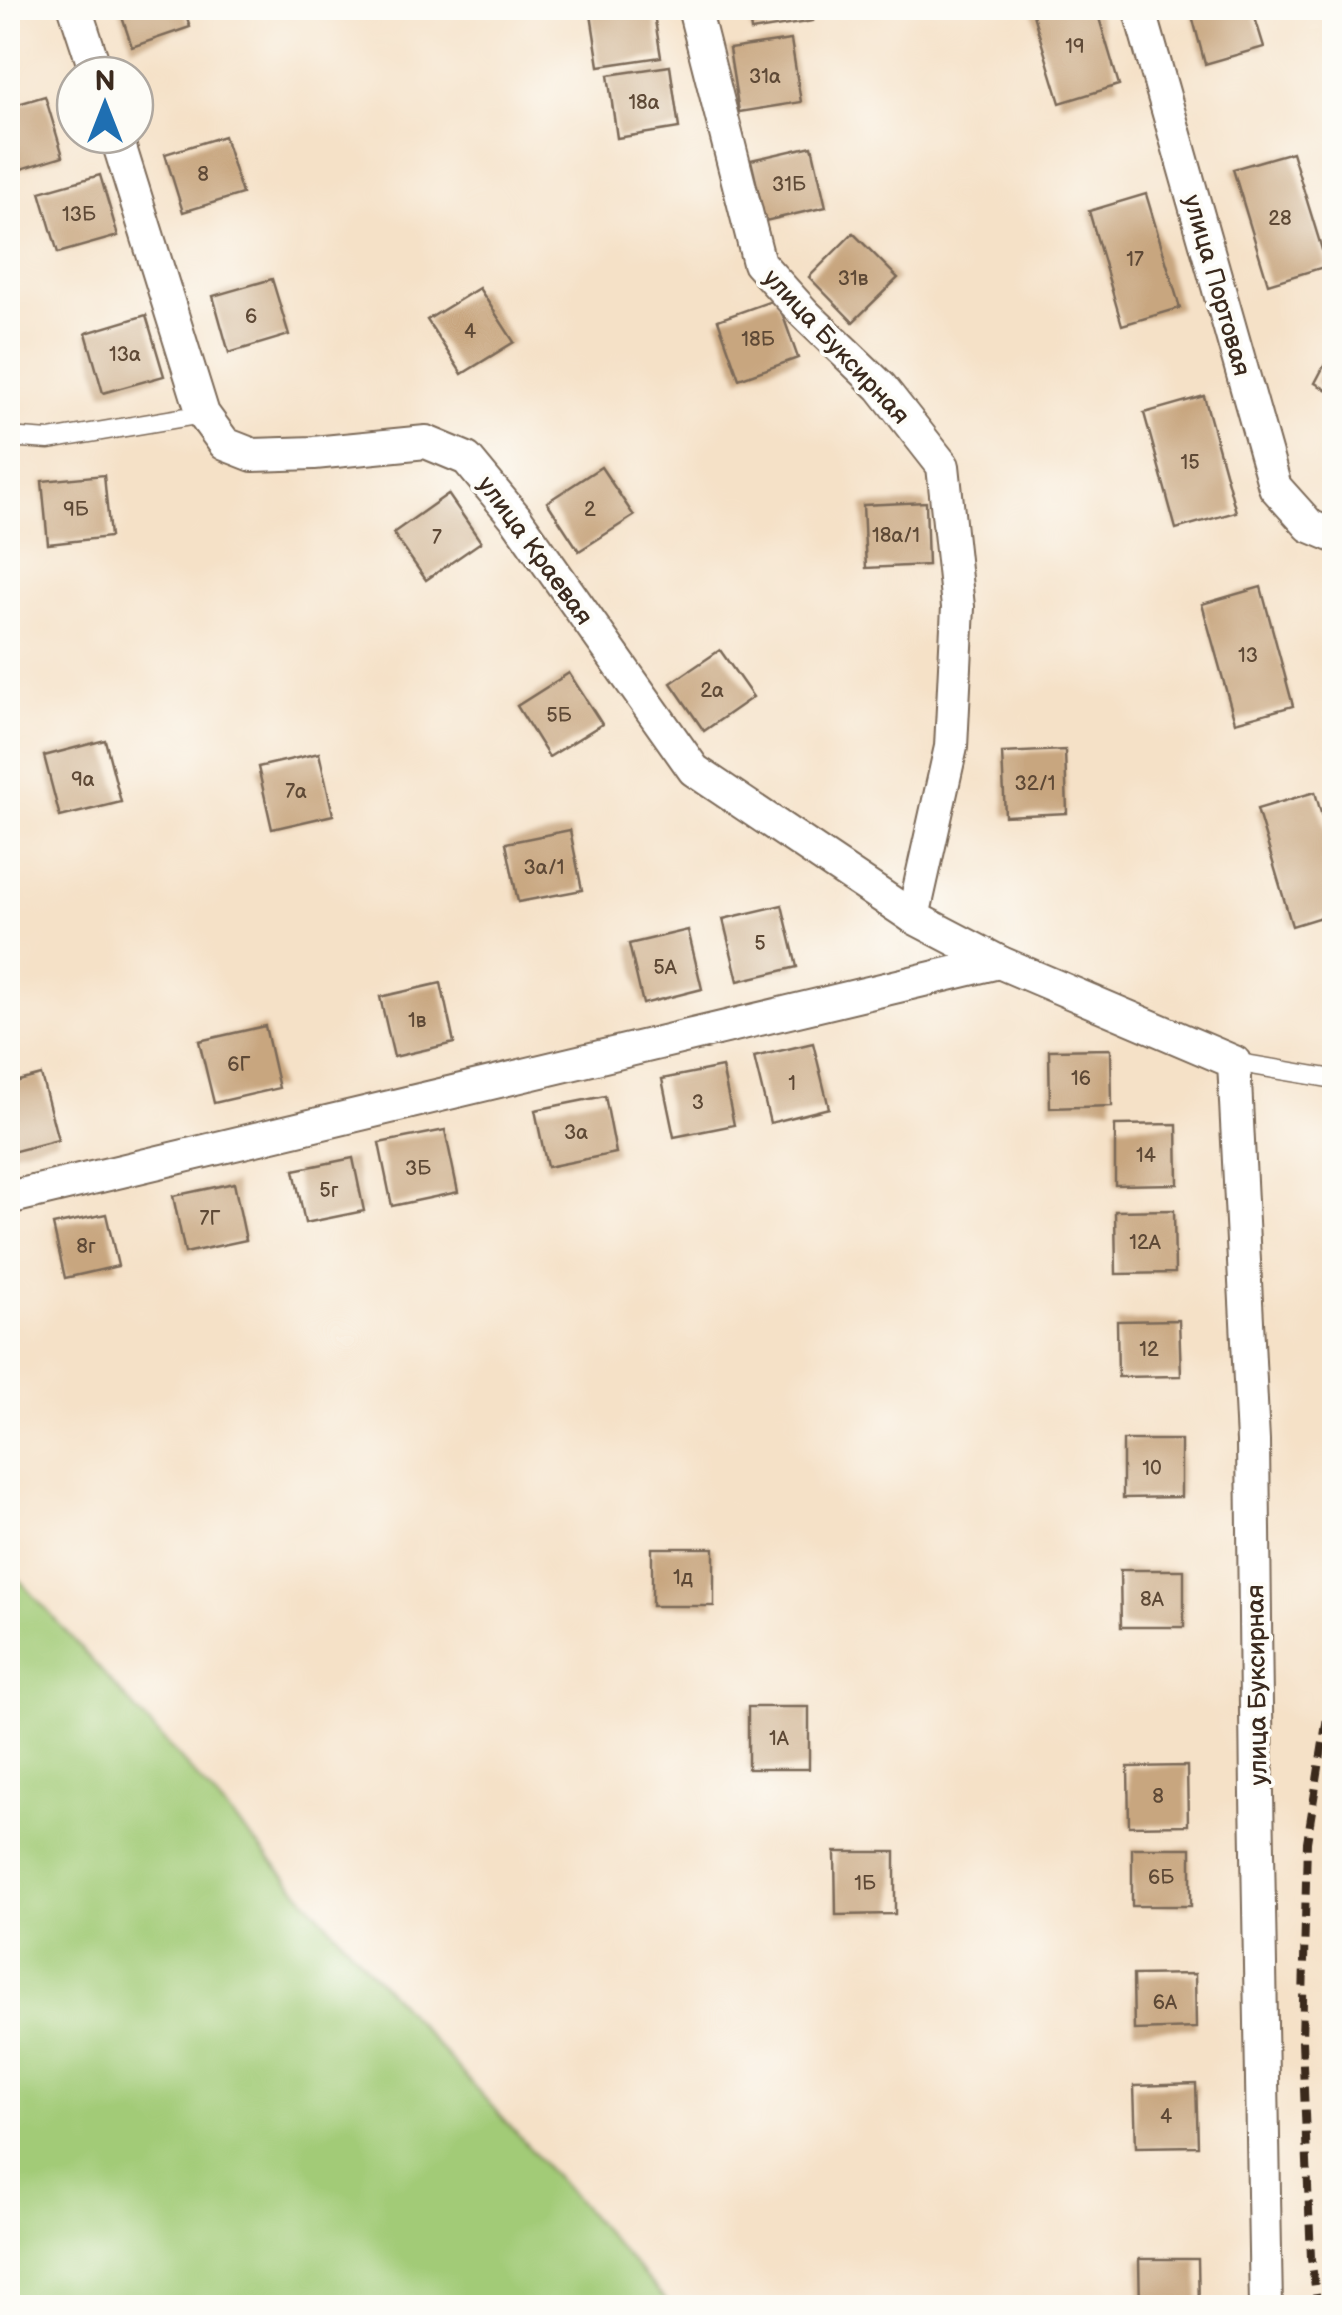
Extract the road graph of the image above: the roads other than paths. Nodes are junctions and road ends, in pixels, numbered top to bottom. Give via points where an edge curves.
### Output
1 (76, 8) edge
2 (694, 8) edge
3 (1139, 8) edge
4 (91, 55) edge
5 (122, 155) edge
6 (203, 414) junction
7 (8, 438) edge
8 (1334, 536) edge
9 (913, 917) junction
10 (999, 962) junction
11 (1234, 1062) junction
12 (1334, 1079) edge
13 (8, 1198) edge
14 (1266, 2308) edge

1 - 4 street
2 - 9 street, улица Буксирная via 760,263 882,387 943,466 958,606 952,747
3 - 8 street, улица Портовая via 1274,488 1310,526
5 - 6 street, улица Краевая
6 - 7 lane via 48,440
6 - 9 street, улица Краевая via 225,444 253,455 426,442 468,459 694,770
9 - 10 street, улица Краевая
10 - 11 street, улица Краевая
10 - 13 street
11 - 12 lane
11 - 14 street, улица Буксирная via 1253,1441

